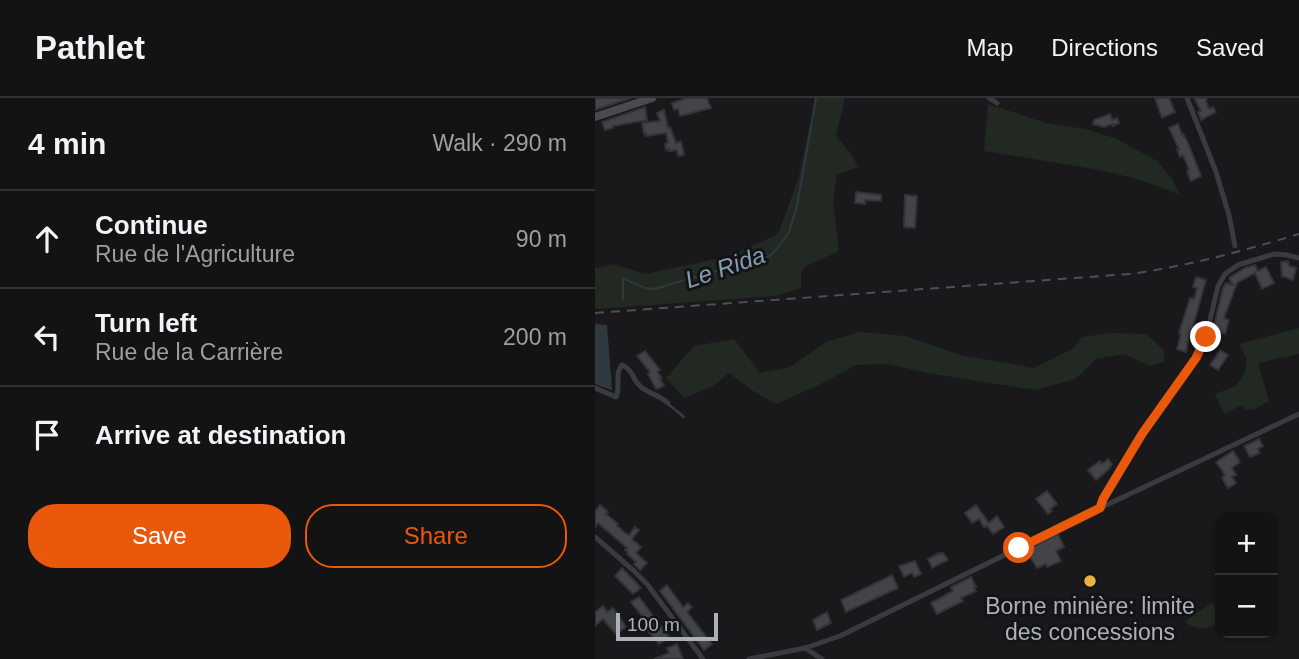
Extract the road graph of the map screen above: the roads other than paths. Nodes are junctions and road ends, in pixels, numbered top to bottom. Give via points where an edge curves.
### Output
1 (652, 98) edge
2 (989, 98) edge
3 (1187, 98) edge
4 (997, 103) dead end
5 (595, 117) edge
6 (1235, 246) dead end
7 (1299, 258) edge
8 (595, 388) edge
9 (668, 403) joint
10 (1299, 414) edge
11 (684, 417) dead end
12 (1100, 508) junction
13 (595, 537) edge
14 (806, 648) junction
15 (703, 659) edge
16 (749, 659) edge
17 (821, 659) edge

1 - 5 street
2 - 4 street
3 - 6 street via 1216,172
7 - 12 street via 1274,254 1225,274 1196,358 1142,434
8 - 9 street via 616,397 618,370 626,365 641,387
9 - 11 lane
10 - 12 street
12 - 14 street via 887,614
13 - 15 street via 647,584
14 - 16 street
14 - 17 street

